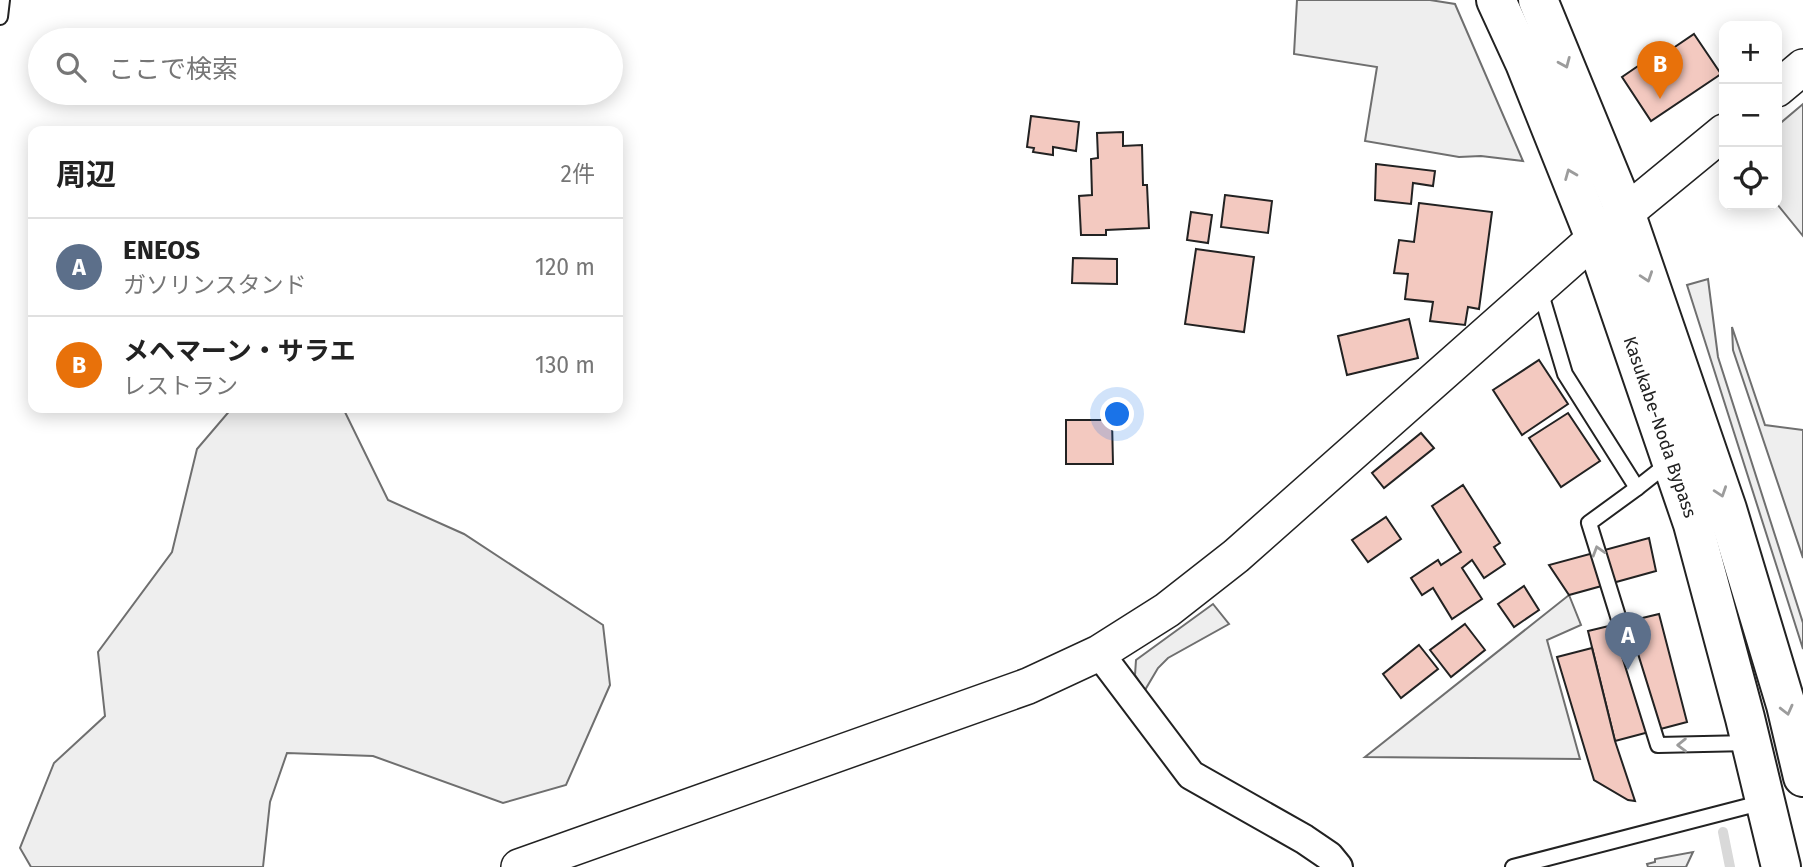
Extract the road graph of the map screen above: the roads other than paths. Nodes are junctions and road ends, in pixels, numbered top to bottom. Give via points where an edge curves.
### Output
1 (2, 0) edge
2 (1496, 0) edge
3 (1538, 0) edge
4 (0, 18) edge
5 (1803, 67) edge
6 (1782, 85) edge
7 (1719, 136) edge
8 (1625, 212) junction
9 (1595, 238) junction
10 (1539, 287) junction
11 (1671, 461) junction
12 (1637, 488) junction
13 (1099, 653) junction
14 (1750, 743) junction
15 (1803, 778) edge
16 (1765, 801) junction
17 (519, 867) edge
18 (1338, 867) edge
19 (1513, 867) edge
20 (1781, 867) edge

1 - 4 lane
9 -> 2 highway, Kasukabe-Noda Bypass
3 -> 8 highway, Kasukabe-Noda Bypass
5 - 6 street
7 - 8 street
8 - 9 street
8 -> 15 highway, Kasukabe-Noda Bypass via 1727,509
9 - 10 street
9 - 11 highway, Kasukabe-Noda Bypass
10 - 12 lane via 1565,374
10 - 13 street via 1236,556 1167,610
11 - 12 lane
11 - 14 highway, Kasukabe-Noda Bypass via 1693,524
14 -> 12 lane via 1658,745 1589,523
13 - 17 street via 1028,686
13 - 18 street via 1191,775 1304,839
14 - 16 highway, Kasukabe-Noda Bypass
16 - 19 lane
16 - 20 highway, Kasukabe-Noda Bypass

